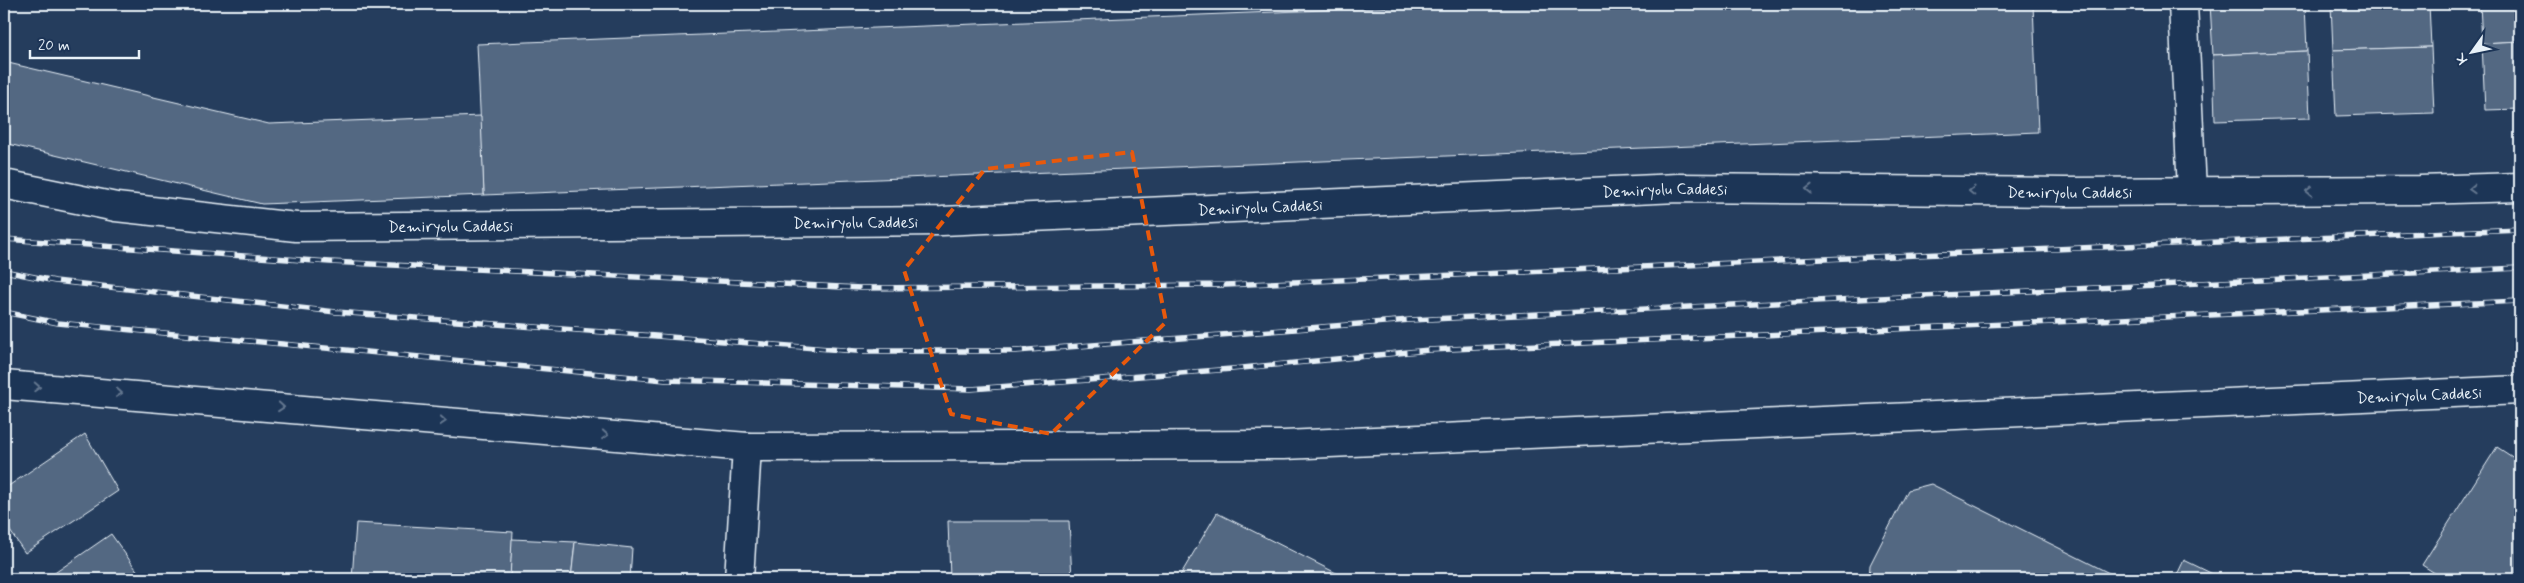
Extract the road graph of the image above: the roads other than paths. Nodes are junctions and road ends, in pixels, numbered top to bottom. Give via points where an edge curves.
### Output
1 (2183, 4) edge
2 (4, 184) edge
3 (2520, 187) edge
4 (2192, 191) junction
5 (4, 385) edge
6 (2520, 390) edge
7 (747, 447) junction
8 (739, 579) edge

1 - 4 main road
4 -> 2 main road, Demiryolu Caddesi via 1678,188 942,221 296,227 116,207
3 -> 4 main road, Demiryolu Caddesi
5 -> 7 main road, Demiryolu Caddesi
6 - 7 main road, Demiryolu Caddesi via 1284,445
7 - 8 main road

